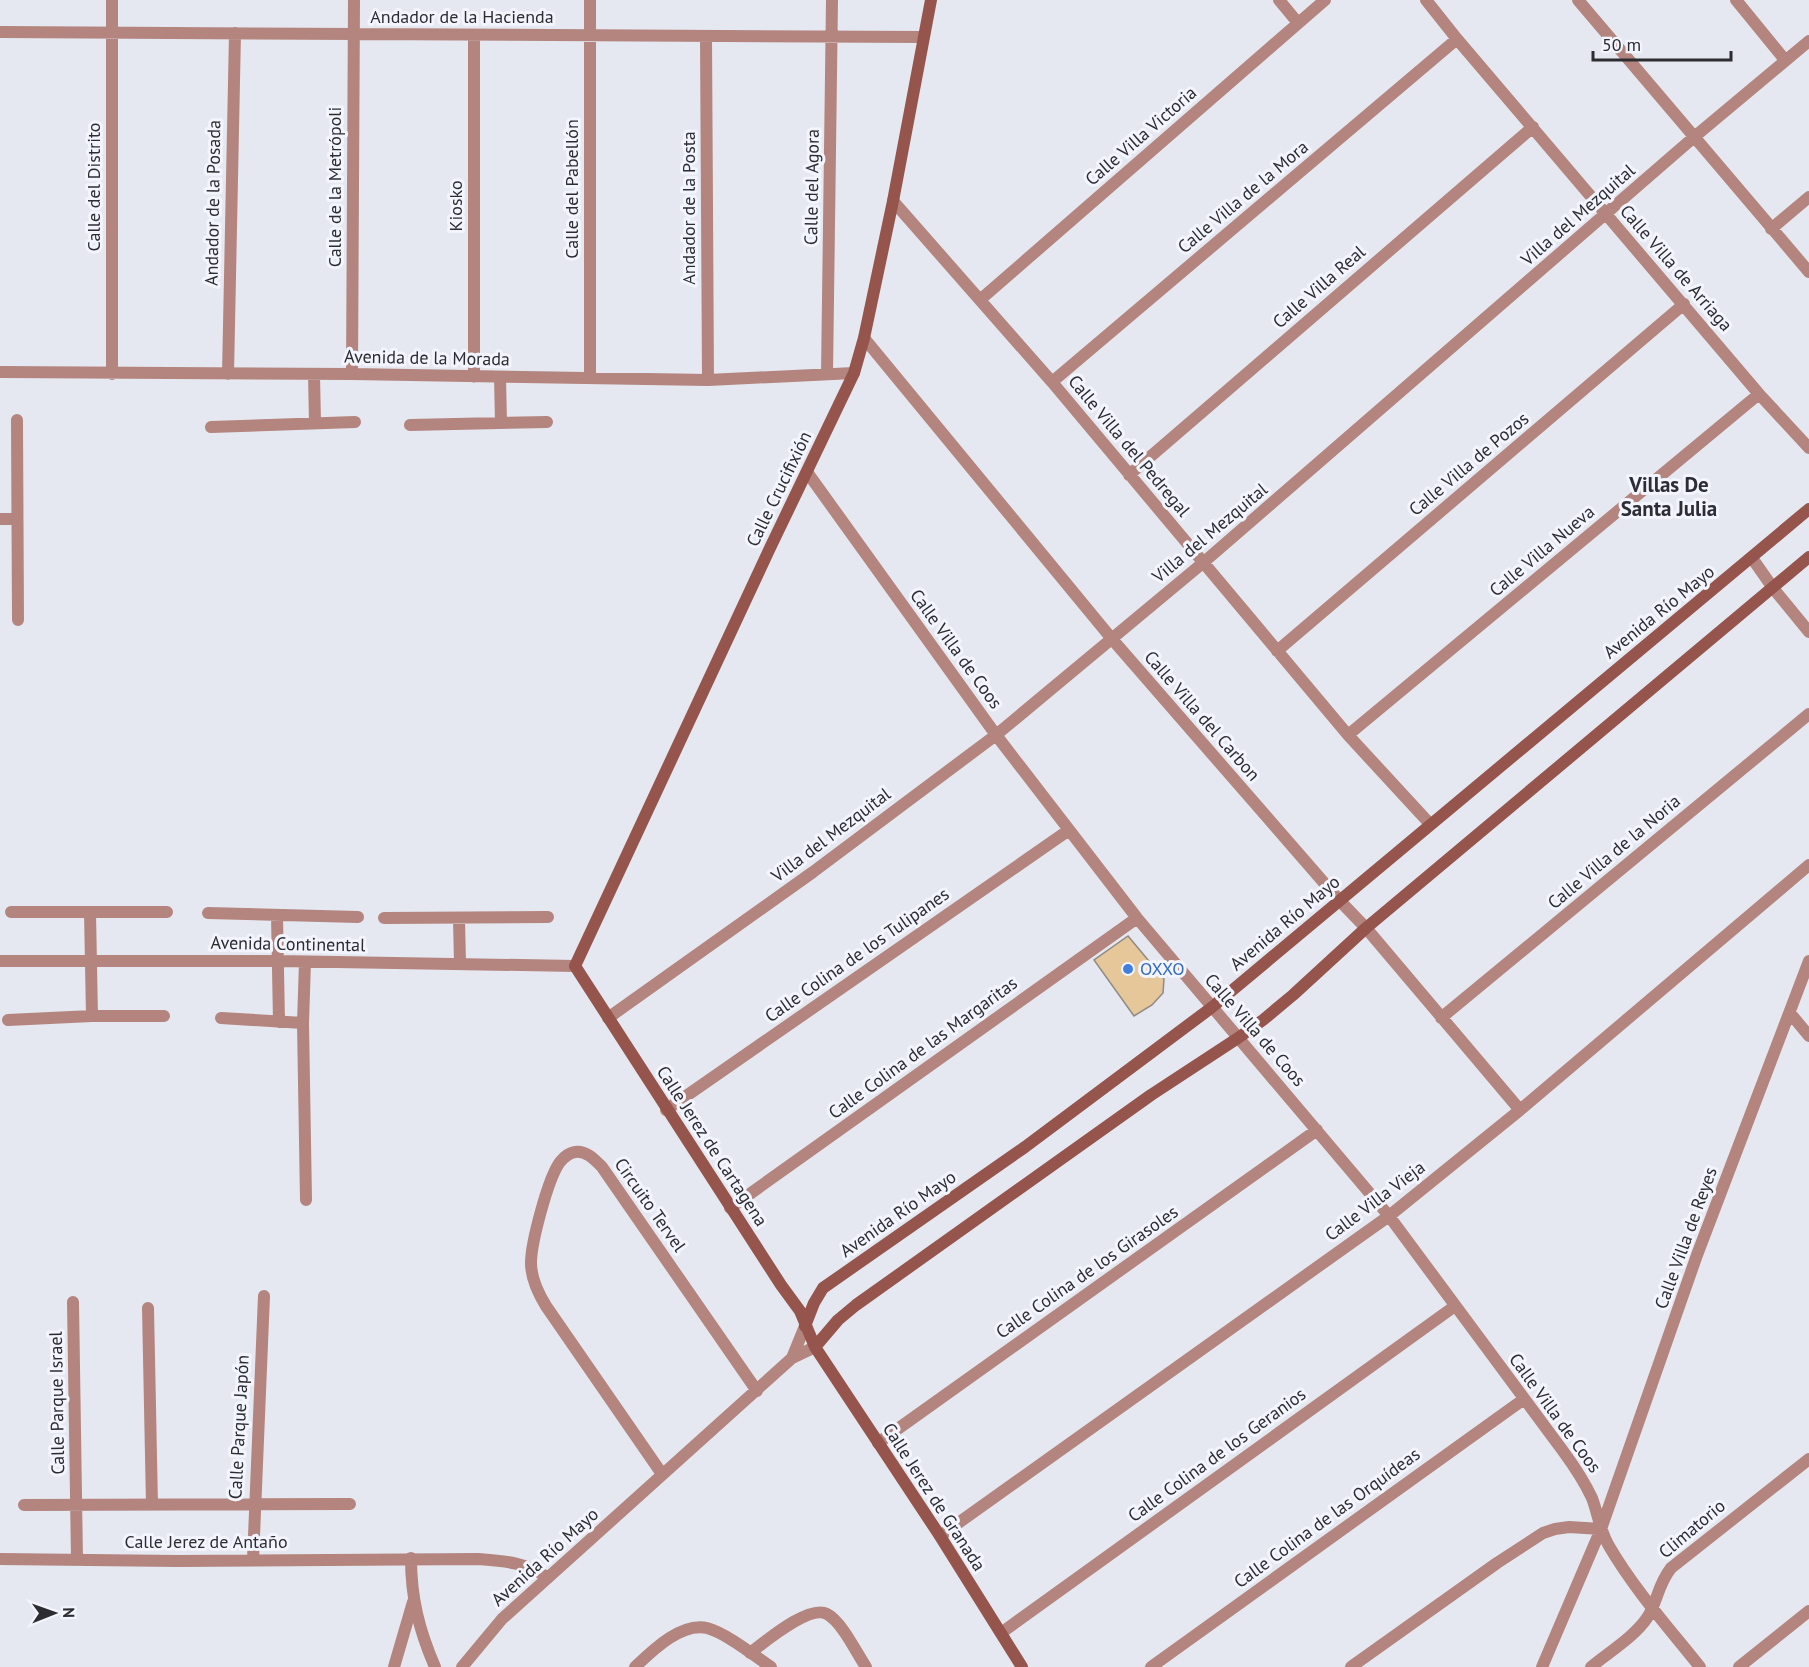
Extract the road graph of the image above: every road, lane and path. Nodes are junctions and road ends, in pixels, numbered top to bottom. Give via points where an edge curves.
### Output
1 (112, 0) edge
2 (354, 0) edge
3 (590, 0) edge
4 (831, 0) edge
5 (931, 0) edge
6 (1279, 0) edge
7 (1324, 0) edge
8 (1426, 0) edge
9 (1578, 0) edge
10 (1736, 0) edge
11 (1298, 22) junction
12 (0, 32) edge
13 (111, 32) junction
14 (235, 33) junction
15 (353, 34) junction
16 (474, 35) junction
17 (832, 35) junction
18 (591, 36) junction
19 (706, 36) junction
20 (923, 37) junction
21 (1457, 39) junction
22 (1809, 41) edge
23 (1785, 60) junction
24 (1533, 127) junction
25 (1693, 138) junction
26 (1809, 197) edge
27 (893, 201) junction
28 (1606, 215) junction
29 (1771, 229) junction
30 (1809, 272) edge
31 (981, 299) junction
32 (1684, 304) junction
33 (864, 338) junction
34 (0, 372) edge
35 (854, 373) junction
36 (112, 374) junction
37 (228, 374) junction
38 (352, 374) junction
39 (827, 374) junction
40 (314, 375) junction
41 (474, 377) junction
42 (500, 377) junction
43 (590, 378) junction
44 (708, 380) junction
45 (1053, 382) junction
46 (1759, 394) junction
47 (17, 420) dead end
48 (355, 422) dead end
49 (547, 422) dead end
50 (315, 423) junction
51 (501, 423) junction
52 (410, 425) dead end
53 (211, 427) dead end
54 (1809, 448) edge
55 (807, 472) junction
56 (1129, 475) junction
57 (1809, 509) edge
58 (0, 519) edge
59 (17, 519) junction
60 (1809, 557) edge
61 (1752, 558) junction
62 (1204, 562) junction
63 (1773, 588) junction
64 (18, 620) dead end
65 (1809, 632) edge
66 (1112, 639) junction
67 (1277, 651) junction
68 (1809, 714) edge
69 (996, 735) junction
70 (1348, 735) junction
71 (1430, 824) junction
72 (1069, 830) junction
73 (1809, 865) edge
74 (1339, 900) junction
75 (12, 912) dead end
76 (90, 912) junction
77 (167, 912) dead end
78 (208, 913) dead end
79 (277, 915) junction
80 (358, 917) dead end
81 (548, 917) dead end
82 (384, 918) dead end
83 (1137, 918) junction
84 (459, 919) junction
85 (1366, 928) junction
86 (0, 961) edge
87 (92, 961) junction
88 (279, 961) junction
89 (1809, 961) edge
90 (305, 962) junction
91 (460, 963) junction
92 (575, 966) junction
93 (1211, 1008) junction
94 (1790, 1013) junction
95 (92, 1016) junction
96 (164, 1016) dead end
97 (221, 1018) dead end
98 (608, 1018) junction
99 (1441, 1018) junction
100 (8, 1020) dead end
101 (279, 1022) junction
102 (303, 1023) junction
103 (1809, 1036) edge
104 (1238, 1038) junction
105 (666, 1110) junction
106 (1520, 1110) junction
107 (1317, 1130) junction
108 (306, 1200) dead end
109 (730, 1208) junction
110 (1389, 1216) junction
111 (264, 1296) dead end
112 (73, 1302) dead end
113 (1455, 1306) junction
114 (148, 1308) dead end
115 (805, 1326) junction
116 (815, 1347) junction
117 (792, 1358) junction
118 (757, 1391) junction
119 (1524, 1399) junction
120 (878, 1443) junction
121 (1809, 1459) edge
122 (662, 1474) junction
123 (76, 1504) junction
124 (254, 1504) junction
125 (350, 1504) dead end
126 (24, 1505) dead end
127 (152, 1505) junction
128 (1601, 1529) junction
129 (940, 1536) junction
130 (411, 1558) junction
131 (0, 1559) edge
132 (77, 1560) junction
133 (253, 1560) junction
134 (548, 1578) junction
135 (414, 1598) junction
136 (1653, 1608) junction
137 (1809, 1611) edge
138 (1001, 1634) junction
139 (750, 1653) junction
140 (394, 1667) edge
141 (435, 1667) edge
142 (462, 1667) edge
143 (635, 1667) edge
144 (771, 1667) edge
145 (866, 1667) edge
146 (1022, 1667) edge
147 (1151, 1667) edge
148 (1351, 1667) edge
149 (1542, 1667) edge
150 (1591, 1667) edge
151 (1700, 1667) edge
152 (1739, 1667) edge

1 - 13 street, Calle del Distrito
2 - 15 street, Calle de la Metrópoli
3 - 18 street, Calle del Pabellón
4 - 17 street, Calle del Agora
5 - 20 street, Calle Crucifixión
6 - 11 street
7 - 11 street, Calle Villa Victoria
8 - 21 street, Calle Villa de Arriaga
9 - 25 street
10 - 23 street
11 - 31 street, Calle Villa Victoria
12 - 13 street, Andador de la Hacienda
13 - 14 street, Andador de la Hacienda
13 - 36 street, Calle del Distrito
14 - 15 street, Andador de la Hacienda
14 - 37 street, Andador de la Posada
15 - 16 street, Andador de la Hacienda
15 - 38 street, Calle de la Metrópoli
16 - 18 street, Andador de la Hacienda
16 - 41 street, Kiosko
17 - 19 street, Andador de la Hacienda
17 - 20 street, Andador de la Hacienda
17 - 39 street, Calle del Agora
18 - 19 street, Andador de la Hacienda
18 - 43 street, Calle del Pabellón
19 - 44 street, Andador de la Posta
20 - 27 street, Calle Crucifixión
21 - 24 street, Calle Villa de Arriaga
21 - 45 street, Calle Villa de la Mora
22 - 23 street, Villa del Mezquital
23 - 25 street, Villa del Mezquital
24 - 28 street, Calle Villa de Arriaga
24 - 56 street, Calle Villa Real
25 - 28 street, Villa del Mezquital
25 - 29 street
26 - 29 street
27 - 31 street, Calle Villa del Pedregal
27 - 33 street, Calle Crucifixión
28 - 32 street, Calle Villa de Arriaga
28 - 62 street, Villa del Mezquital
29 - 30 street
31 - 45 street, Calle Villa del Pedregal
32 - 46 street, Calle Villa de Arriaga
32 - 67 street, Calle Villa de Pozos
33 - 35 street, Calle Crucifixión
33 - 66 street, Calle Villa del Carbon
34 - 36 street, Avenida de la Morada
35 - 39 street, Avenida de la Morada
35 - 55 street, Calle Crucifixión
36 - 37 street, Avenida de la Morada
37 - 40 street, Avenida de la Morada
38 - 40 street, Avenida de la Morada
38 - 41 street, Avenida de la Morada
39 - 44 street, Avenida de la Morada
40 - 50 street
41 - 42 street, Avenida de la Morada
42 - 43 street, Avenida de la Morada
42 - 51 street
43 - 44 street, Avenida de la Morada
45 - 56 street, Calle Villa del Pedregal
46 - 54 street, Calle Villa de Arriaga
46 - 70 street, Calle Villa Nueva
47 - 59 street
48 - 50 street
49 - 51 street
50 - 53 street
51 - 52 street
55 - 69 street, Calle Villa de Coos
55 - 92 street, Calle Crucifixión
56 - 62 street, Calle Villa del Pedregal
57 - 61 street, Avenida Río Mayo
58 - 59 street
59 - 64 street
60 - 63 street, Avenida Río Mayo
61 - 63 street
61 - 71 street, Avenida Río Mayo
62 - 66 street, Villa del Mezquital
62 - 67 street, Calle Villa del Pedregal
63 - 65 street
63 - 85 street, Avenida Río Mayo
66 - 69 street, Villa del Mezquital
66 - 74 street, Calle Villa del Carbon
67 - 70 street, Calle Villa del Pedregal
68 - 99 street, Calle Villa de la Noria
69 - 72 street, Calle Villa de Coos
69 - 98 street, Villa del Mezquital
70 - 71 street, Calle Villa del Pedregal
71 - 74 street, Avenida Río Mayo
72 - 83 street, Calle Villa de Coos
72 - 105 street, Calle Colina de los Tulipanes
73 - 106 street, Calle Villa Vieja
74 - 85 street, Calle Villa del Carbon
74 - 93 street, Avenida Río Mayo
75 - 76 street
76 - 77 street
76 - 87 street
78 - 79 street
79 - 80 street
79 - 88 street
81 - 84 street
82 - 84 street
83 - 93 street, Calle Villa de Coos
83 - 109 street, Calle Colina de las Margaritas
84 - 91 street
85 - 99 street, Calle Villa del Carbon
85 - 104 street, Avenida Río Mayo via 1293,995
86 - 87 street, Avenida Continental
87 - 88 street, Avenida Continental
87 - 95 street
88 - 90 street, Avenida Continental
88 - 101 street
89 - 94 street, Calle Villa de Reyes
90 - 91 street, Avenida Continental
90 - 102 street
91 - 92 street, Avenida Continental
92 - 98 street, Calle Jerez de Cartagena
93 - 104 street, Calle Villa de Coos
93 - 115 street, Avenida Río Mayo via 1025,1147 824,1288
94 - 103 street
94 - 128 street, Calle Villa de Reyes via 1697,1255
95 - 96 street
95 - 100 street
97 - 101 street
98 - 105 street, Calle Jerez de Cartagena
99 - 106 street, Calle Villa del Carbon
101 - 102 street
102 - 108 street
104 - 107 street, Calle Villa de Coos
104 - 116 street, Avenida Río Mayo via 1151,1095 856,1305
105 - 109 street, Calle Jerez de Cartagena
106 - 110 street, Calle Villa Vieja
107 - 110 street, Calle Villa de Coos
107 - 120 street, Calle Colina de los Girasoles
109 - 115 street, Calle Jerez de Cartagena via 800,1311
110 - 113 street, Calle Villa de Coos
110 - 129 street, Calle Villa Vieja
111 - 124 street, Calle Parque Japón
112 - 123 street, Calle Parque Israel
113 - 119 street, Calle Villa de Coos
113 - 138 street, Calle Colina de los Geranios
114 - 127 street
115 - 116 street, Calle Jerez de Cartagena
115 - 117 street, Avenida Río Mayo
116 - 117 street, Avenida Río Mayo
116 - 120 street, Calle Jerez de Granada
117 - 118 street, Avenida Río Mayo
118 - 122 street, Avenida Río Mayo
118 - 122 street, Circuito Tervel via 602,1167 585,1153 569,1154 554,1172 535,1234 532,1278 546,1306
119 - 128 street, Calle Villa de Coos via 1581,1478
119 - 147 street, Calle Colina de las Orquídeas
120 - 129 street, Calle Jerez de Granada
121 - 136 street, Climatorio via 1671,1568 1662,1580
122 - 134 street, Avenida Río Mayo
123 - 126 street
123 - 127 street
123 - 132 street, Calle Parque Israel
124 - 125 street
124 - 127 street
124 - 133 street, Calle Parque Japón
128 - 136 street, Calle Villa de Coos
128 - 148 street via 1569,1527 1543,1533
128 - 149 street, Calle Villa de Reyes
129 - 138 street, Calle Jerez de Granada
130 - 133 street, Calle Jerez de Antaño
130 - 134 street, Calle Jerez de Antaño via 478,1558 518,1563
130 - 135 street
131 - 132 street, Calle Jerez de Antaño
132 - 133 street, Calle Jerez de Antaño
134 - 142 street, Avenida Río Mayo via 502,1619
135 - 140 street
135 - 141 street via 417,1622
136 - 150 street, Climatorio via 1638,1629
136 - 151 street, Calle Villa de Coos
137 - 152 street
138 - 146 street, Calle Jerez de Granada
139 - 143 street via 718,1632 695,1628 672,1638
139 - 144 street
139 - 145 street via 804,1616 825,1612 840,1626

